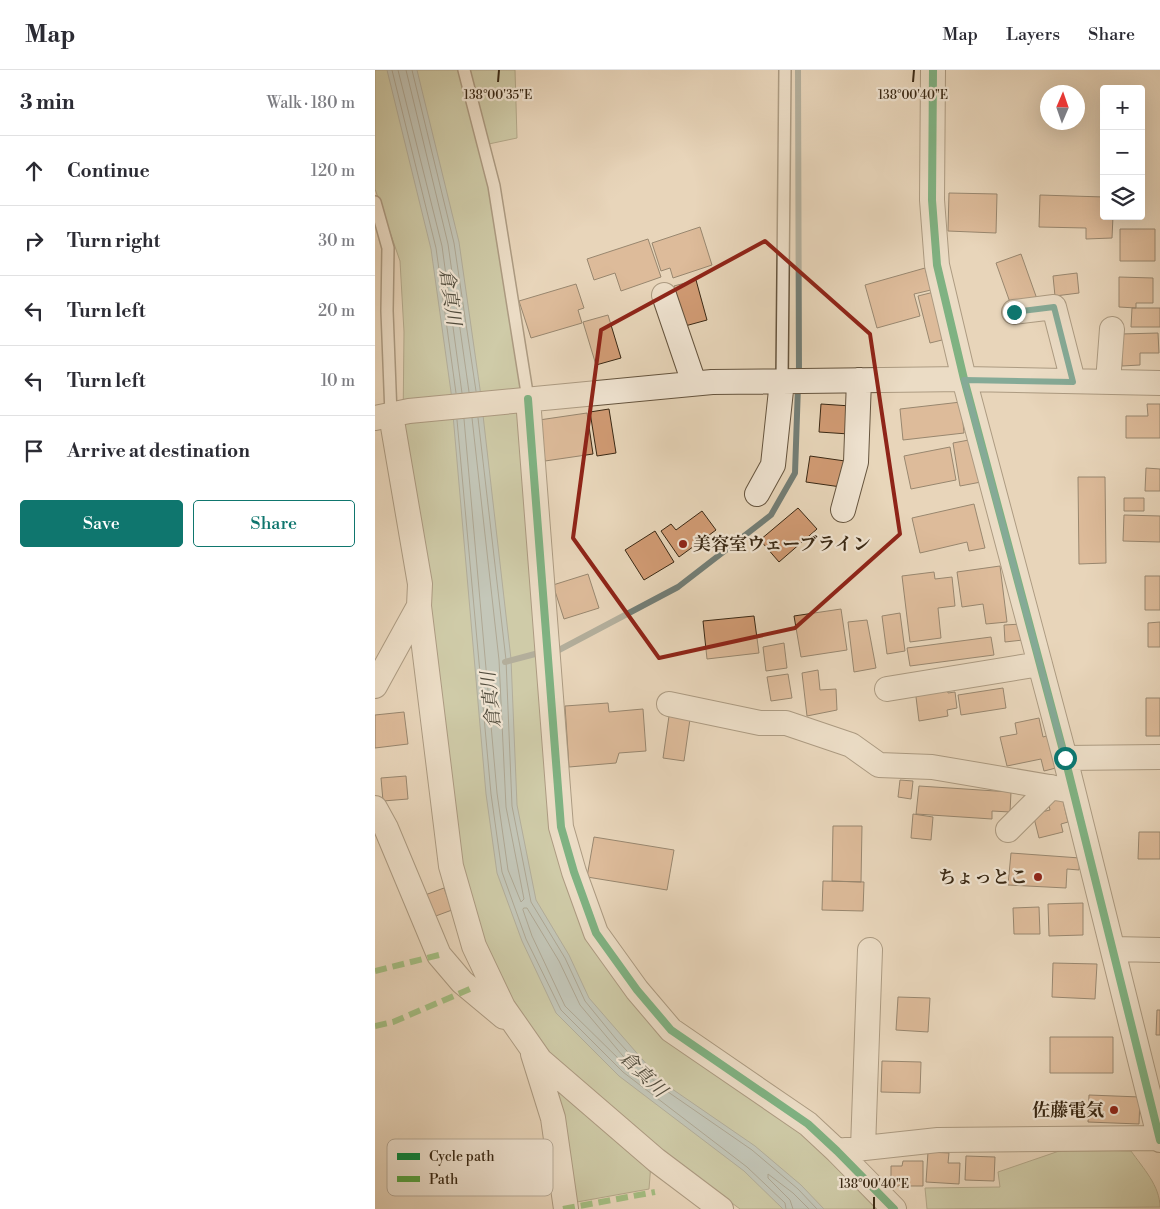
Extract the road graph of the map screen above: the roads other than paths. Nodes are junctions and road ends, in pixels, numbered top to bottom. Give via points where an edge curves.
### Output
1 (464, 70) edge
2 (785, 70) edge
3 (933, 70) edge
4 (375, 202) edge
5 (664, 295) dead end
6 (375, 298) edge
7 (387, 305) junction
8 (1014, 312) dead end
9 (1112, 328) dead end
10 (859, 380) junction
11 (964, 380) junction
12 (782, 381) junction
13 (1073, 382) junction
14 (1108, 382) junction
15 (694, 383) junction
16 (1160, 383) edge
17 (523, 399) junction
18 (392, 415) edge
19 (757, 494) dead end
20 (843, 510) dead end
21 (419, 606) junction
22 (1040, 664) junction
23 (375, 686) edge
24 (887, 689) dead end
25 (669, 704) dead end
26 (1160, 757) edge
27 (1065, 758) junction
28 (1062, 789) junction
29 (375, 808) edge
30 (1008, 830) dead end
31 (870, 950) dead end
32 (1113, 950) junction
33 (1160, 950) edge
34 (525, 1039) junction
35 (1160, 1139) edge
36 (863, 1148) junction
37 (837, 1151) junction
38 (566, 1209) edge
39 (721, 1209) edge
40 (894, 1209) edge

1 - 17 lane via 495,186
2 - 12 lane
3 - 11 street via 932,200 937,265
4 - 7 lane via 389,248
5 - 15 street
6 - 7 lane
7 - 18 lane
8 - 13 street via 1054,307
9 - 14 street
10 - 11 street
10 - 12 street
10 - 20 street via 857,462
11 - 13 street
11 - 22 street
12 - 15 street
12 - 19 street via 773,465
13 - 14 street
14 - 16 street
15 - 17 street
17 - 18 street
17 - 37 street via 561,827 573,872 597,933 637,990 671,1030 808,1124
18 - 21 street via 420,584
21 - 23 street
21 - 34 street via 451,866 474,946 503,1007
22 - 24 street
22 - 27 street
25 - 28 street via 760,723 786,723 851,745 879,766 931,767
26 - 27 street
27 - 28 street
28 - 30 street
28 - 32 street
29 - 34 street via 439,954 462,982
31 - 36 street
32 - 33 street
32 - 35 street
34 - 38 street via 553,1118
34 - 39 street via 540,1060 649,1154
35 - 36 street via 938,1140
36 - 37 street
37 - 40 street

